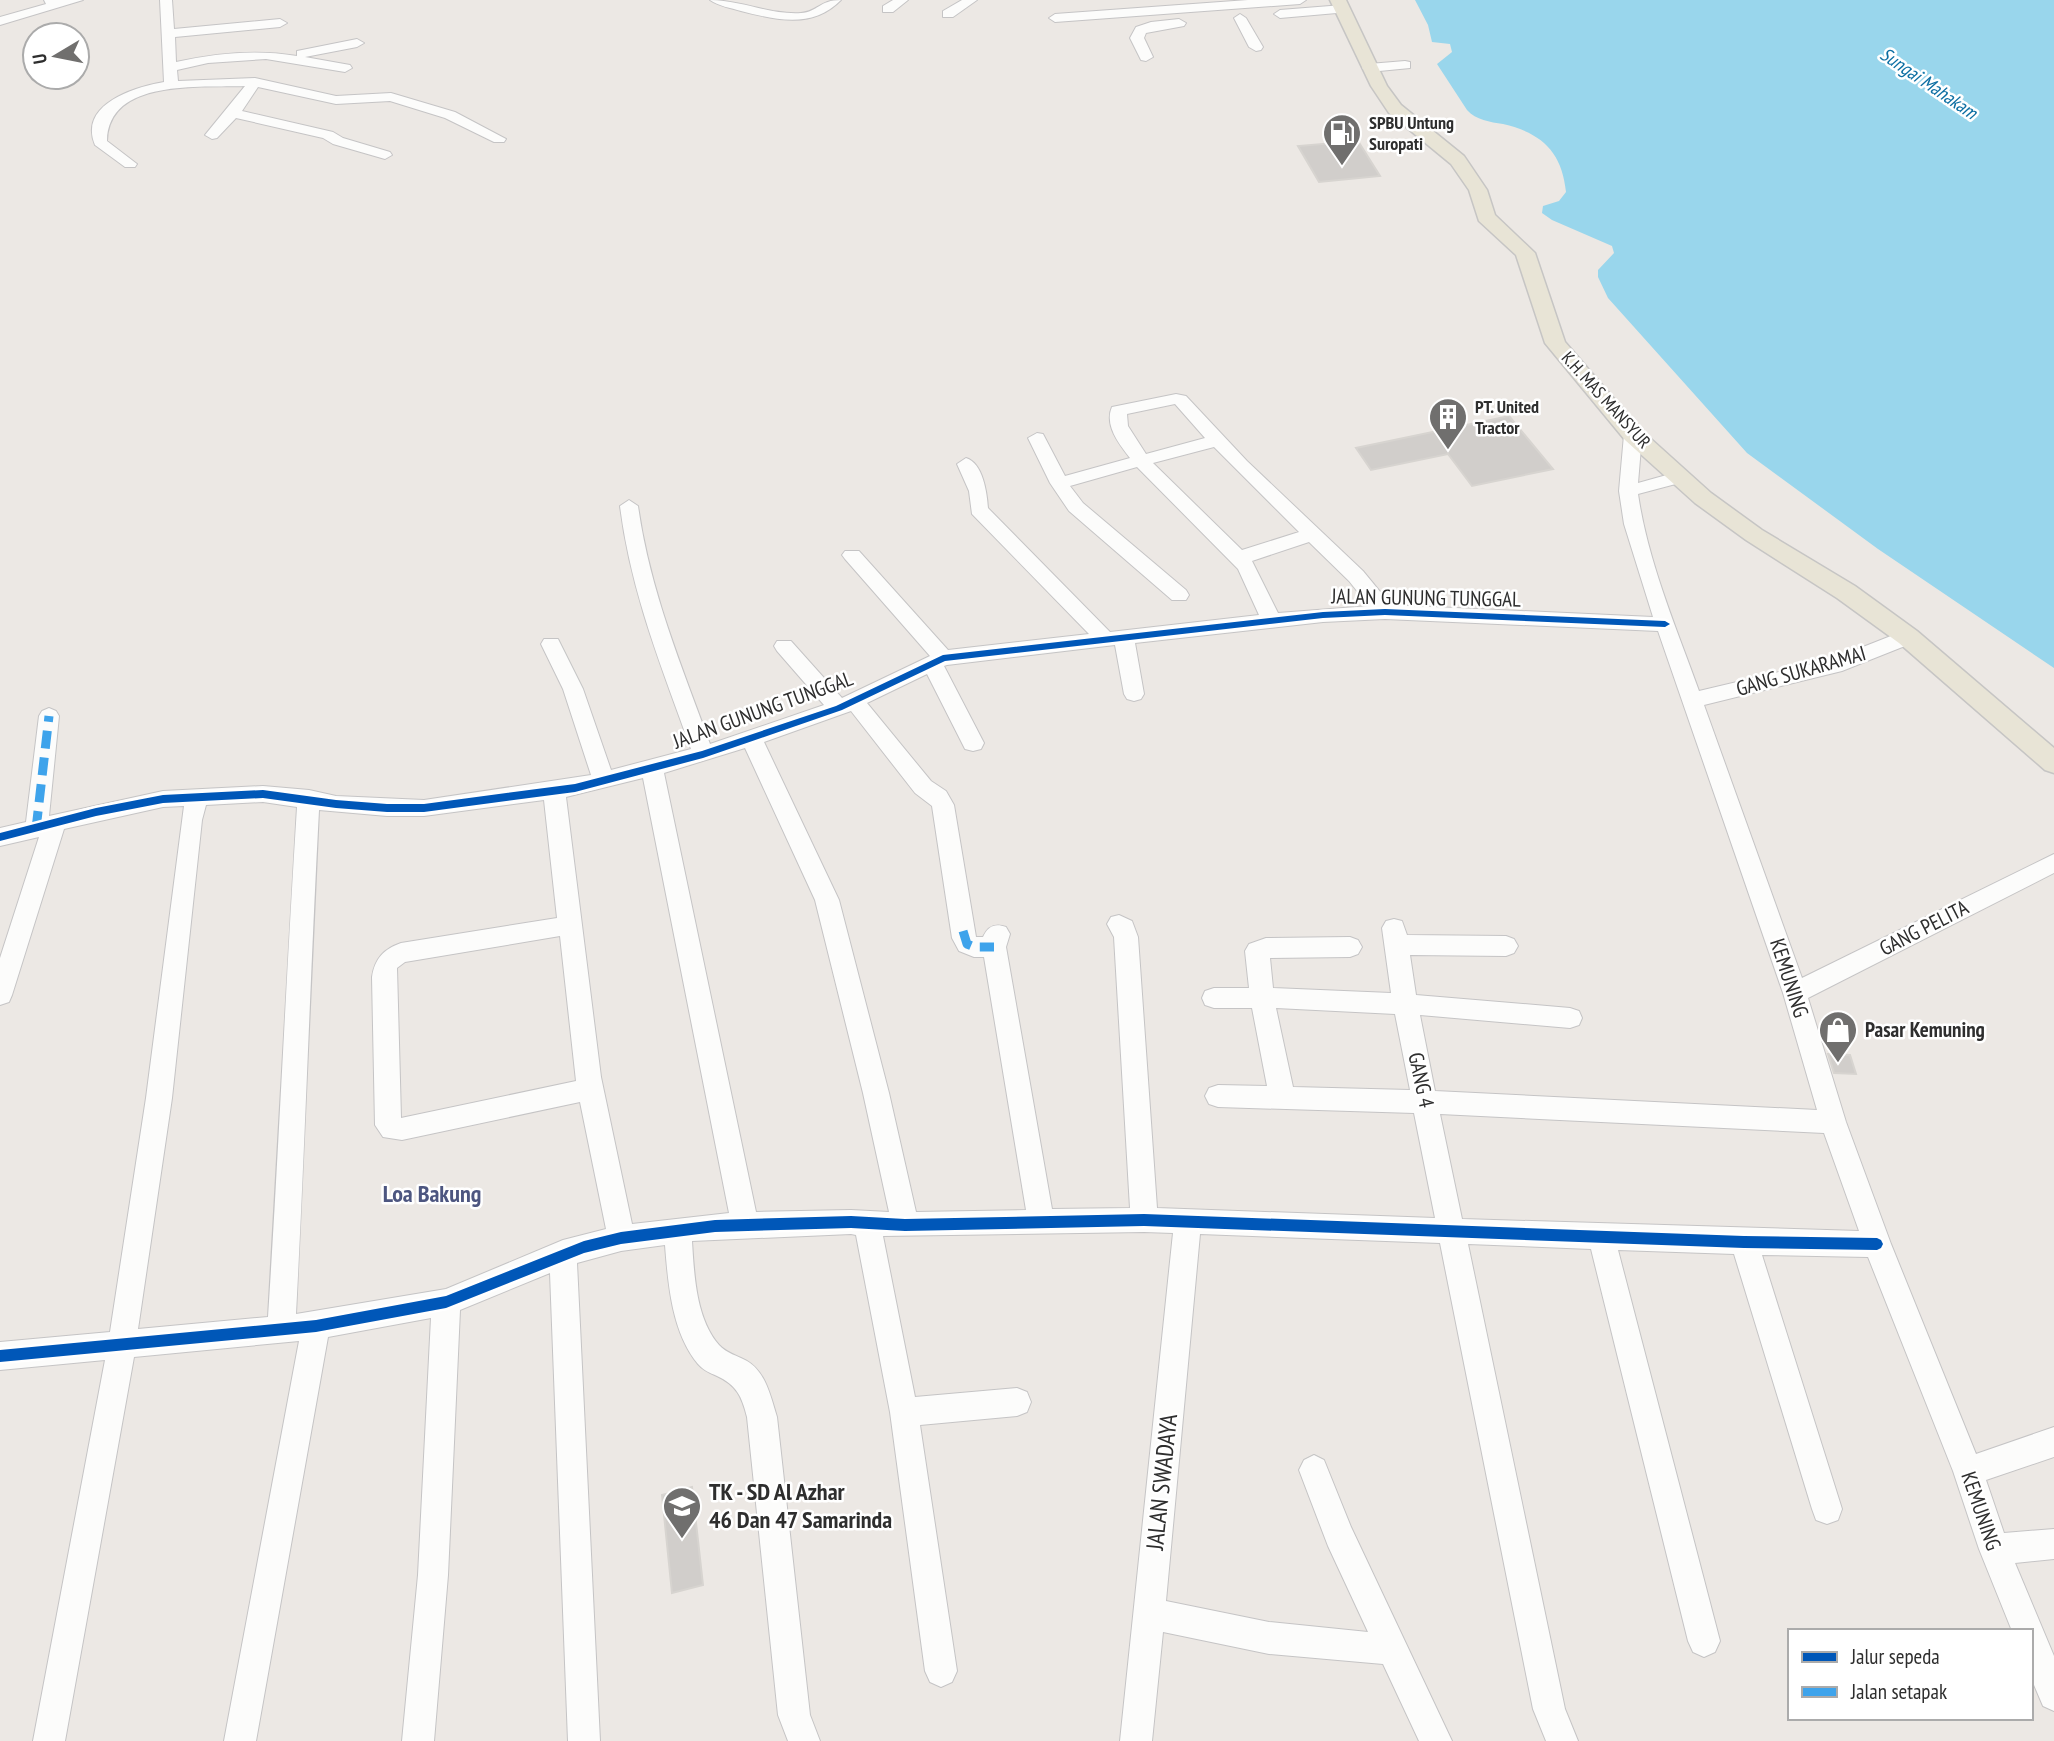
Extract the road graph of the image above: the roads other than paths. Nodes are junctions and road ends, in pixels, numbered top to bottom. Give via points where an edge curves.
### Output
1 (77, 0) edge
2 (166, 0) edge
3 (716, 0) edge
4 (761, 0) edge
5 (835, 0) edge
6 (902, 0) edge
7 (971, 0) edge
8 (1300, 0) edge
9 (52, 3) edge
10 (1340, 4) edge
11 (747, 8) junction
12 (888, 9) dead end
13 (948, 14) dead end
14 (1240, 18) junction
15 (1055, 19) dead end
16 (0, 21) edge
17 (280, 23) dead end
18 (167, 34) junction
19 (357, 43) dead end
20 (1256, 47) dead end
21 (289, 57) junction
22 (1146, 57) dead end
23 (1405, 65) dead end
24 (170, 66) junction
25 (345, 68) dead end
26 (1369, 68) junction
27 (255, 82) junction
28 (172, 85) junction
29 (233, 113) junction
30 (212, 135) dead end
31 (499, 139) dead end
32 (385, 155) dead end
33 (130, 164) dead end
34 (1633, 435) junction
35 (1037, 438) dead end
36 (1217, 440) junction
37 (1142, 461) junction
38 (966, 464) dead end
39 (1681, 477) junction
40 (1059, 483) junction
41 (1628, 491) junction
42 (629, 506) dead end
43 (1312, 534) junction
44 (852, 555) dead end
45 (1239, 558) junction
46 (1179, 595) dead end
47 (1385, 612) junction
48 (1271, 620) junction
49 (1665, 624) junction
50 (1908, 637) junction
51 (1115, 638) junction
52 (551, 644) dead end
53 (785, 646) dead end
54 (938, 661) junction
55 (1134, 694) dead end
56 (1693, 700) junction
57 (846, 704) junction
58 (49, 716) dead end
59 (751, 737) junction
60 (973, 743) dead end
61 (703, 754) junction
62 (2054, 763) edge
63 (652, 769) junction
64 (604, 781) junction
65 (554, 791) junction
66 (197, 798) junction
67 (309, 798) junction
68 (45, 827) junction
69 (0, 837) edge
70 (2054, 863) edge
71 (1119, 924) dead end
72 (570, 925) junction
73 (1506, 946) dead end
74 (1350, 947) dead end
75 (1795, 993) junction
76 (0, 995) edge
77 (1262, 997) junction
78 (1214, 998) dead end
79 (1405, 1004) junction
80 (1570, 1017) dead end
81 (590, 1089) junction
82 (1218, 1096) dead end
83 (1282, 1097) junction
84 (1427, 1102) junction
85 (1833, 1122) junction
86 (1144, 1220) junction
87 (1041, 1222) junction
88 (1188, 1223) junction
89 (867, 1224) junction
90 (745, 1225) junction
91 (905, 1225) junction
92 (678, 1230) junction
93 (1453, 1231) junction
94 (1601, 1236) junction
95 (621, 1238) junction
96 (1744, 1242) junction
97 (1877, 1244) junction
98 (563, 1253) junction
99 (446, 1302) junction
100 (316, 1326) junction
101 (281, 1328) junction
102 (122, 1343) junction
103 (0, 1356) edge
104 (1017, 1402) dead end
105 (904, 1412) junction
106 (2054, 1442) edge
107 (1314, 1470) dead end
108 (1968, 1471) junction
109 (1827, 1509) dead end
110 (2054, 1544) edge
111 (1994, 1549) junction
112 (1149, 1613) junction
113 (2027, 1629) edge
114 (1704, 1642) dead end
115 (2033, 1643) edge
116 (1392, 1649) junction
117 (941, 1671) dead end
118 (2054, 1695) edge
119 (49, 1741) edge
120 (240, 1741) edge
121 (418, 1741) edge
122 (584, 1741) edge
123 (804, 1741) edge
124 (1136, 1741) edge
125 (1436, 1741) edge
126 (1562, 1741) edge

1 - 9 street
2 - 18 street
3 - 11 street
4 - 11 street
5 - 11 street via 813,15 803,16
6 - 12 street
7 - 13 street
8 - 15 street
9 - 16 street
10 - 14 street
10 - 26 main road, K.H. MAS MANSYUR
14 - 20 street
14 - 22 street via 1167,23 1141,30 1137,38
17 - 18 street
18 - 24 street
19 - 21 street
21 - 24 street via 249,55
21 - 25 street
23 - 26 street
24 - 28 street
26 - 34 main road, K.H. MAS MANSYUR via 1395,109 1465,169 1486,217 1525,253 1555,343
27 - 28 street
27 - 29 street
27 - 31 street via 336,100 403,100 476,125
28 - 33 street via 129,93 103,118 100,142
29 - 30 street
29 - 32 street via 328,135
34 - 39 main road, K.H. MAS MANSYUR
34 - 41 street, KEMUNING
35 - 40 street
36 - 37 street
36 - 37 street via 1175,399 1118,411 1124,435
36 - 43 street
37 - 40 street
37 - 45 street
38 - 51 street via 978,491 979,510
39 - 41 street
39 - 50 main road, K.H. MAS MANSYUR via 1754,535
40 - 46 street via 1076,507
41 - 49 street, KEMUNING via 1633,524
42 - 61 street via 645,593
43 - 45 street
43 - 47 street via 1371,591
44 - 54 street
45 - 48 street via 1255,581
47 - 48 street, JALAN GUNUNG TUNGGAL
47 - 49 street, JALAN GUNUNG TUNGGAL
48 - 51 street, JALAN GUNUNG TUNGGAL
49 - 56 street, KEMUNING
50 - 56 street, GANG SUKARAMAI via 1835,666
50 - 62 main road, K.H. MAS MANSYUR
51 - 54 street, JALAN GUNUNG TUNGGAL
51 - 55 street
52 - 64 street via 573,689
53 - 57 street
54 - 57 street, JALAN GUNUNG TUNGGAL
54 - 60 street
56 - 75 street, KEMUNING
57 - 59 street, JALAN GUNUNG TUNGGAL
57 - 87 street via 943,804 964,939 974,947 996,941
58 - 68 street
59 - 61 street, JALAN GUNUNG TUNGGAL
59 - 91 street via 827,900
61 - 63 street, JALAN GUNUNG TUNGGAL
63 - 64 street, JALAN GUNUNG TUNGGAL
63 - 90 street
64 - 65 street, JALAN GUNUNG TUNGGAL
65 - 67 street, JALAN GUNUNG TUNGGAL via 424,808
65 - 72 street
66 - 67 street, JALAN GUNUNG TUNGGAL via 263,794
66 - 68 street, JALAN GUNUNG TUNGGAL via 136,804
66 - 102 street
67 - 101 street
68 - 69 street, JALAN GUNUNG TUNGGAL
68 - 76 street
70 - 75 street, GANG PELITA
71 - 86 street via 1126,937
72 - 81 street
72 - 81 street via 391,958 384,976 388,1125 402,1129
73 - 79 street, GANG 4 via 1395,936
74 - 77 street via 1257,951
75 - 85 street, KEMUNING
77 - 78 street
77 - 79 street
77 - 83 street
79 - 80 street
79 - 84 street, GANG 4
81 - 95 street
82 - 83 street
83 - 84 street
84 - 85 street
84 - 93 street, GANG 4
85 - 97 street, KEMUNING
86 - 87 street
86 - 88 street
87 - 91 street
88 - 93 street
88 - 112 street, JALAN SWADAYA
89 - 90 street
89 - 91 street
89 - 105 street
90 - 92 street
92 - 95 street
92 - 123 street via 693,1326 709,1355 744,1376 762,1417 794,1715
93 - 94 street
93 - 126 street, GANG 4 via 1549,1709
94 - 96 street
94 - 114 street
95 - 98 street
96 - 97 street
96 - 109 street
97 - 108 street, KEMUNING
98 - 99 street
98 - 122 street
99 - 100 street
99 - 121 street via 433,1575
100 - 101 street
100 - 120 street
101 - 102 street
102 - 103 street
102 - 119 street
104 - 105 street
105 - 117 street
106 - 108 street
107 - 116 street
108 - 111 street, KEMUNING
110 - 111 street
111 - 113 street, KEMUNING
112 - 116 street via 1259,1638
112 - 124 street, JALAN SWADAYA
115 - 118 street
116 - 125 street

